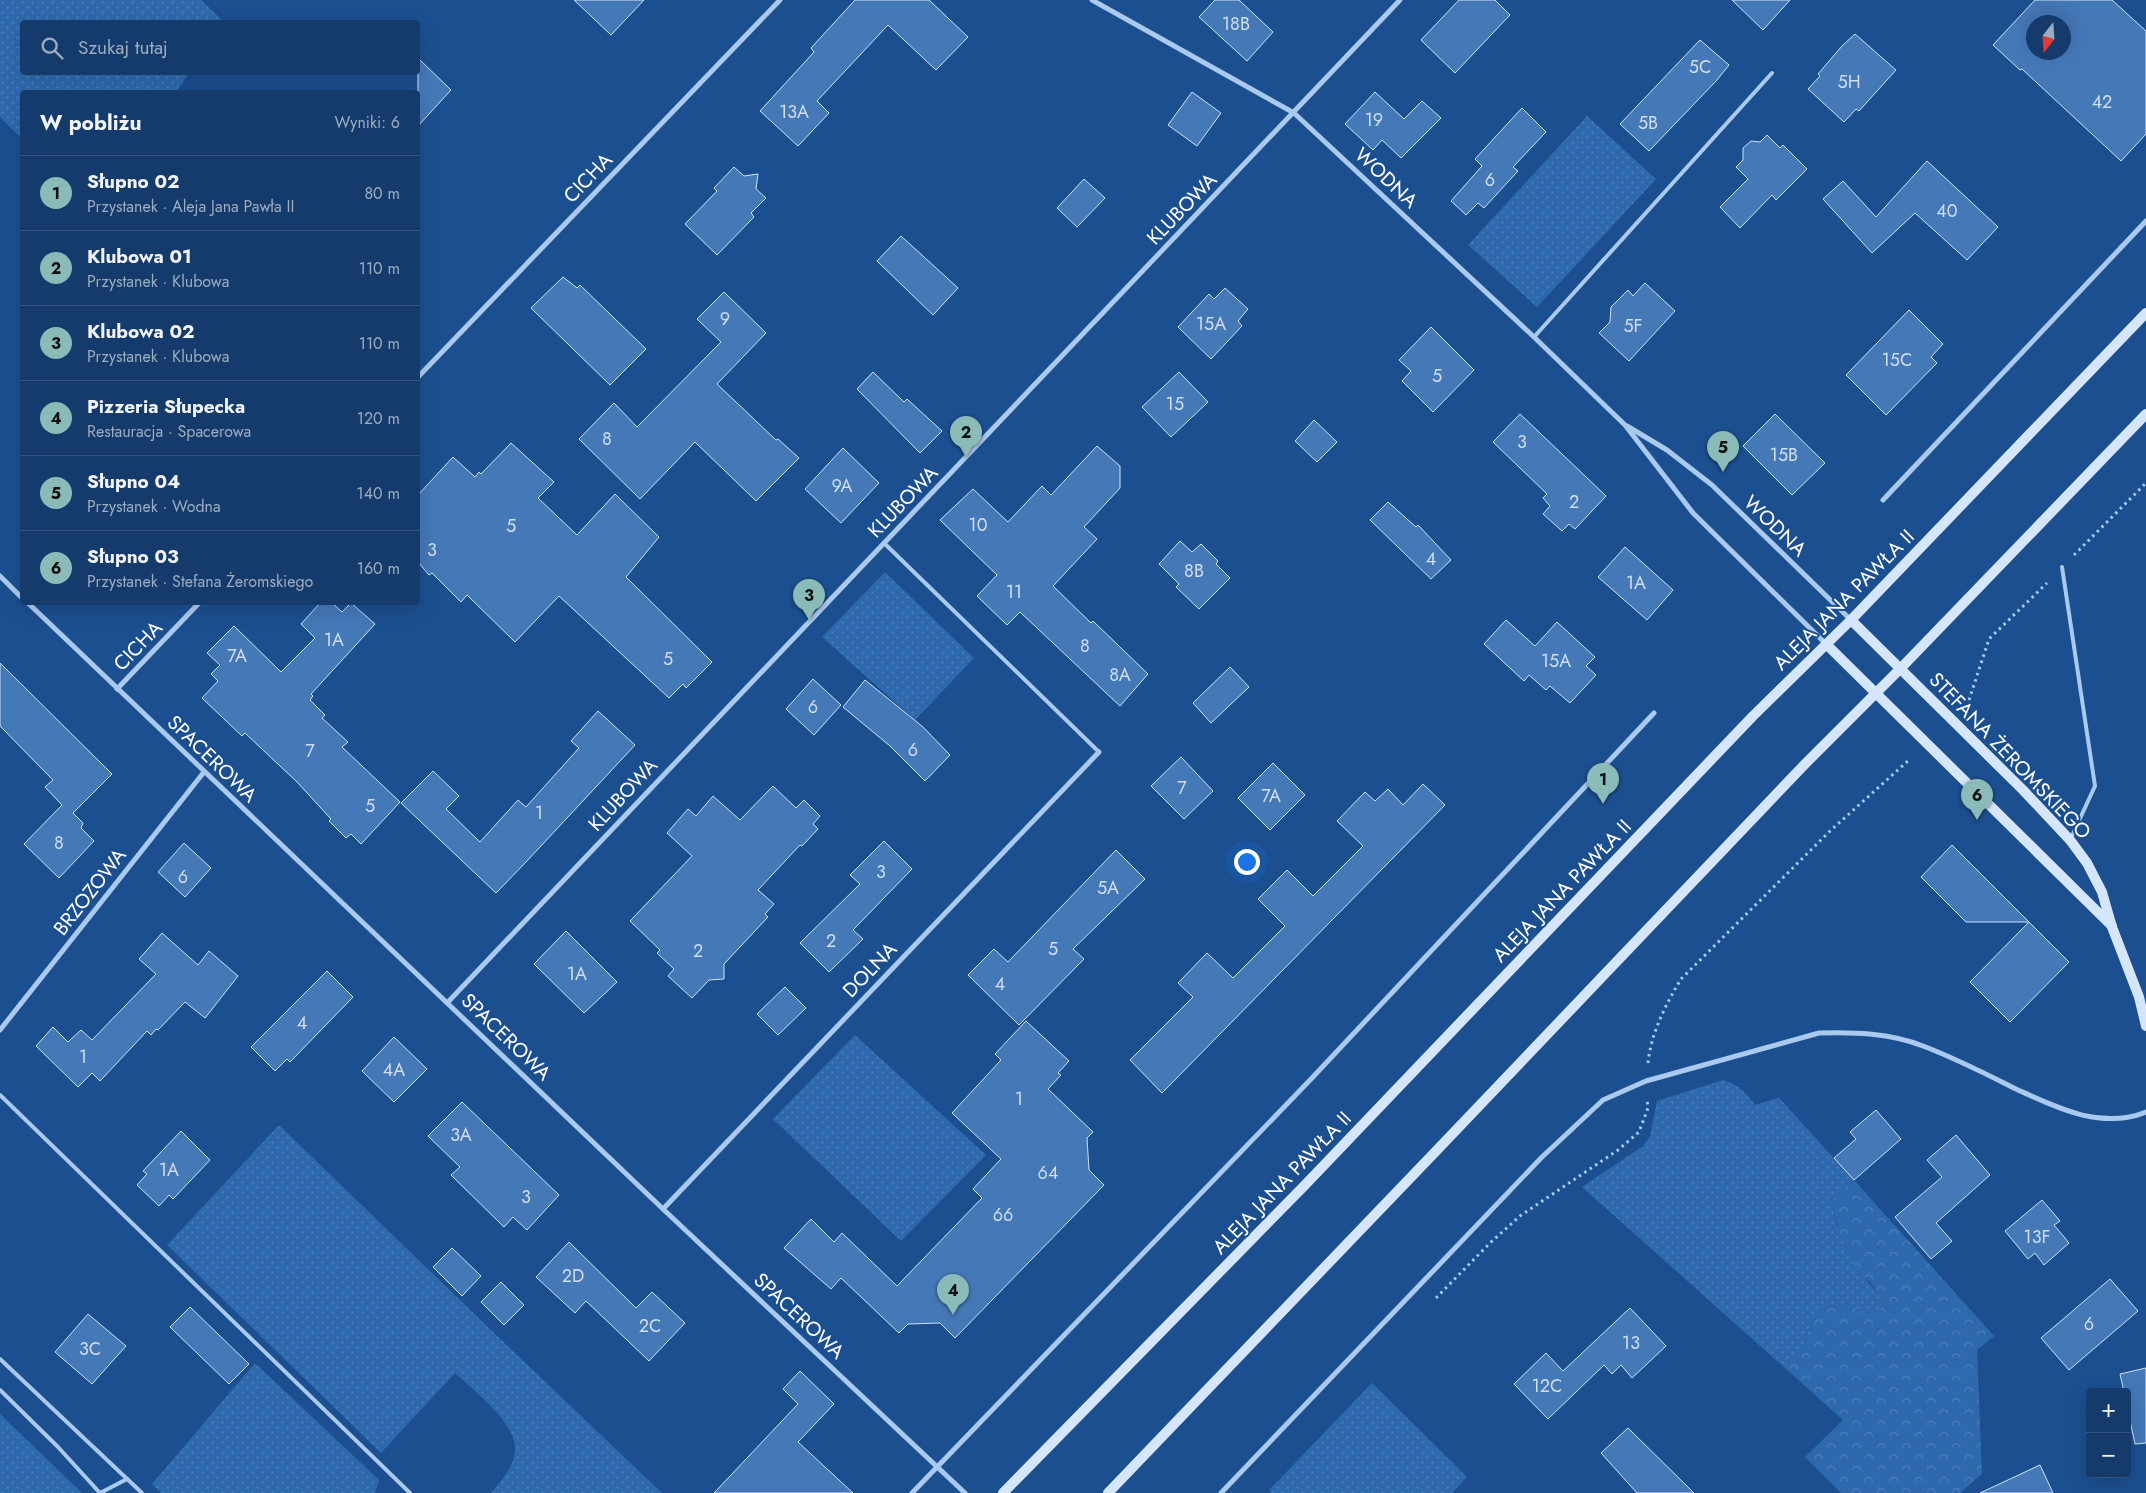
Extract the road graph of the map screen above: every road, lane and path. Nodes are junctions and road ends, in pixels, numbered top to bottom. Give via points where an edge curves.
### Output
1 (780, 0) edge
2 (1092, 0) edge
3 (1400, 0) edge
4 (1772, 73) dead end
5 (1294, 113) junction
6 (2146, 221) edge
7 (2146, 313) edge
8 (1534, 337) junction
9 (420, 375) edge
10 (2146, 414) edge
11 (1624, 425) junction
12 (1883, 500) dead end
13 (884, 543) junction
14 (2062, 567) dead end
15 (0, 576) edge
16 (20, 596) edge
17 (30, 605) edge
18 (197, 605) edge
19 (1850, 620) junction
20 (1826, 644) junction
21 (1901, 668) junction
22 (117, 689) junction
23 (1876, 694) junction
24 (1654, 713) dead end
25 (1099, 752) joint
26 (1909, 760) dead end
27 (204, 772) junction
28 (2070, 840) junction
29 (2112, 927) junction
30 (448, 1002) junction
31 (2146, 1026) edge
32 (0, 1030) edge
33 (1646, 1081) junction
34 (0, 1094) edge
35 (2146, 1112) edge
36 (663, 1208) junction
37 (1432, 1302) dead end
38 (0, 1358) edge
39 (0, 1390) edge
40 (937, 1467) junction
41 (127, 1479) junction
42 (100, 1493) edge
43 (142, 1493) edge
44 (410, 1493) edge
45 (912, 1493) edge
46 (965, 1493) edge
47 (1003, 1493) edge
48 (1108, 1493) edge
49 (1222, 1493) edge

1 - 9 street, CICHA
2 - 5 street, WODNA
3 - 5 street, KLUBOWA
4 - 8 lane
5 - 8 street, WODNA
5 - 13 street, KLUBOWA
6 - 12 street
7 - 19 main road, ALEJA JANA PAWŁA II
8 - 11 street, WODNA
10 - 21 main road
11 - 19 street, WODNA via 1668,450 1712,485
11 - 20 street, WODNA via 1693,513
13 - 25 lane
13 - 30 street, KLUBOWA
14 - 28 lane via 2095,786
15 - 16 street
17 - 22 street, SPACEROWA
18 - 22 street, CICHA
19 - 20 main road, ALEJA JANA PAWŁA II
19 - 21 main road, STEFANA ŻEROMSKIEGO
20 - 23 main road, STEFANA ŻEROMSKIEGO
20 - 47 main road, ALEJA JANA PAWŁA II
21 - 23 main road
21 - 28 main road, STEFANA ŻEROMSKIEGO
22 - 27 street, SPACEROWA
23 - 29 main road, STEFANA ŻEROMSKIEGO
23 - 48 main road via 1805,764
24 - 40 street via 1305,1085
25 - 36 street, DOLNA
26 - 33 path via 1830,831 1682,979 1668,1002 1652,1043
27 - 30 street, SPACEROWA
27 - 32 street, BRZOZOWA
28 - 29 main road, STEFANA ŻEROMSKIEGO via 2102,892
29 - 31 main road, STEFANA ŻEROMSKIEGO via 2139,997
30 - 36 street, SPACEROWA
33 - 35 street via 1819,1033 1841,1032 1896,1037 1924,1046 2062,1110 2108,1120 2132,1118
33 - 37 path via 1648,1108 1639,1132 1618,1150 1520,1216
33 - 49 street via 1603,1100 1542,1157
34 - 44 lane
36 - 40 street, SPACEROWA
38 - 41 lane
39 - 42 lane
40 - 45 street
40 - 46 street, SPACEROWA
41 - 42 lane
41 - 43 lane

